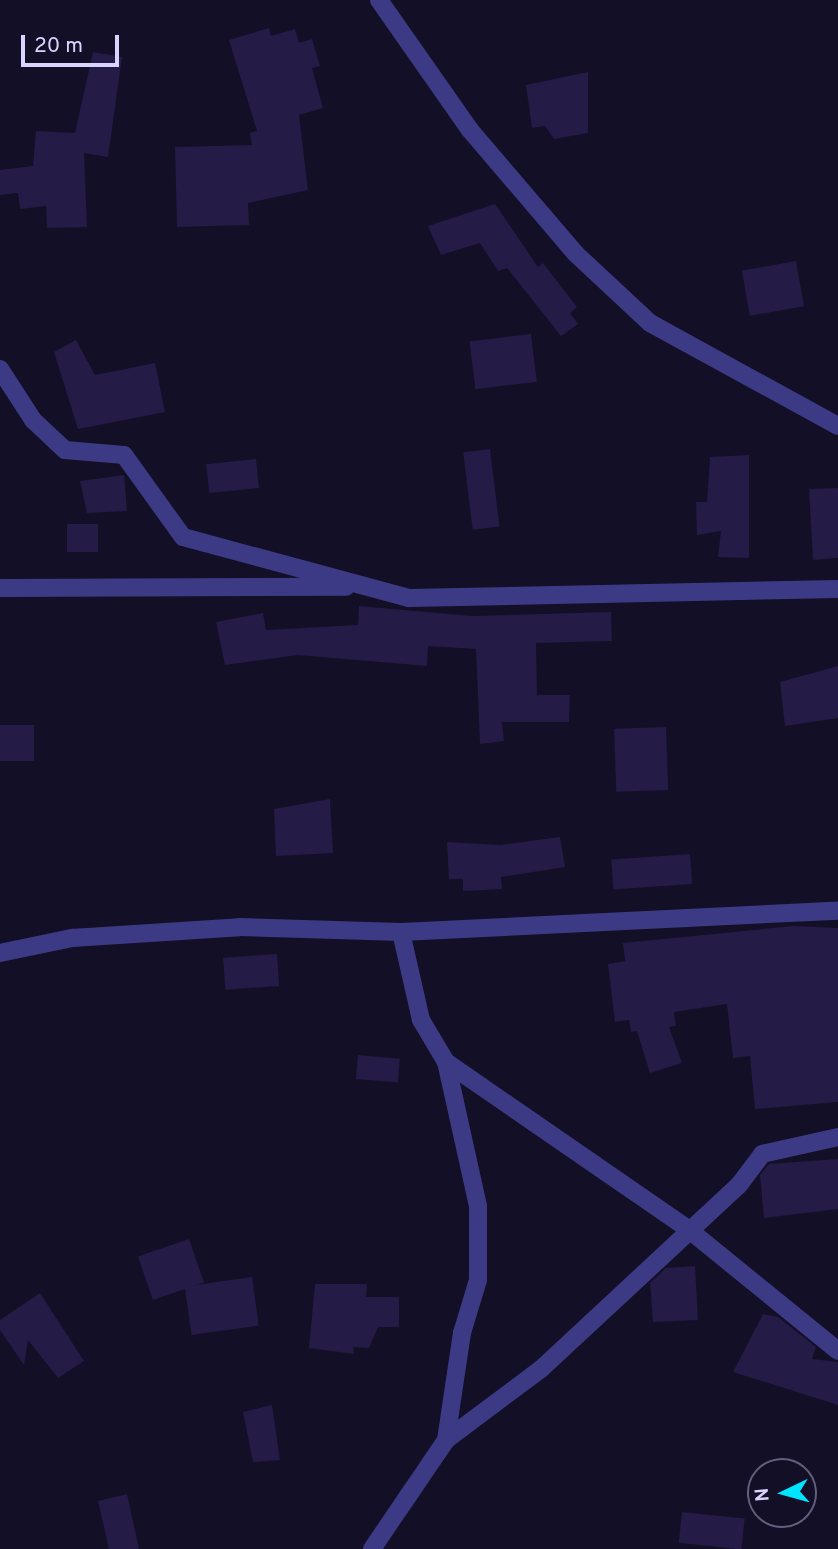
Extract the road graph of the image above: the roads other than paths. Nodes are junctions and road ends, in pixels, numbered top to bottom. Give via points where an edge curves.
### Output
1 (379, 0) edge
2 (390, 0) edge
3 (393, 20) junction
4 (0, 369) edge
5 (838, 426) edge
6 (369, 586) junction
7 (0, 588) edge
8 (838, 589) edge
9 (838, 911) edge
10 (401, 932) junction
11 (0, 953) edge
12 (446, 1062) junction
13 (838, 1137) edge
14 (688, 1229) junction
15 (838, 1351) edge
16 (446, 1440) junction
17 (372, 1549) edge

1 - 3 street
2 - 3 street
3 - 5 street via 470,130 576,254 650,323
4 - 6 street via 33,420 65,450 124,455 183,537
6 - 7 street
6 - 8 street via 409,598
9 - 10 street
10 - 11 street via 240,927 72,939
10 - 12 street via 421,1020
12 - 14 street
12 - 16 street via 478,1206 478,1280 462,1333
13 - 14 street via 762,1154 739,1185
14 - 15 street
14 - 16 street via 541,1369
16 - 17 street

